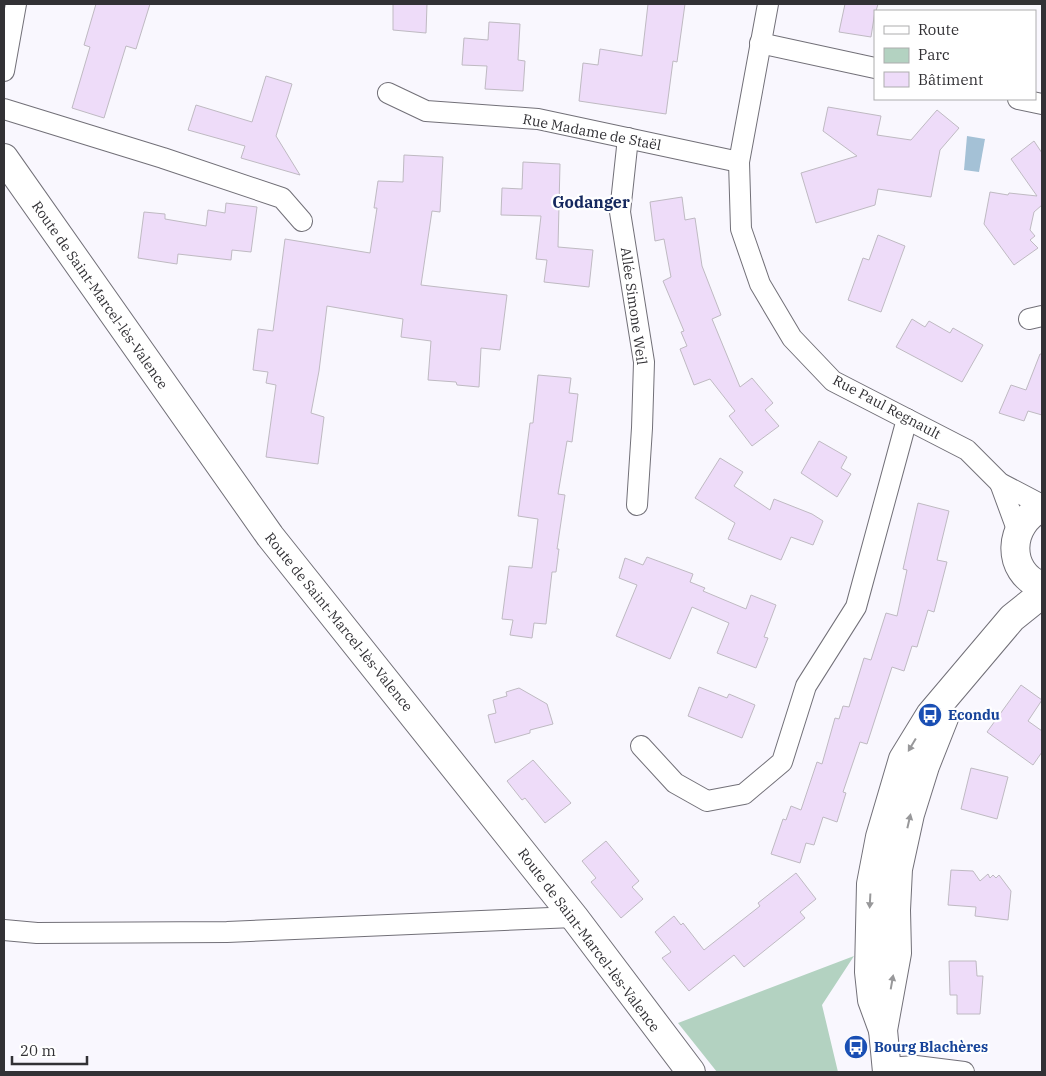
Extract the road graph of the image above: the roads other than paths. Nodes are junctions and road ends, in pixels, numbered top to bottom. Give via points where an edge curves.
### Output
1 (16, 4) edge
2 (768, 4) edge
3 (760, 43) junction
4 (874, 68) edge
5 (4, 71) edge
6 (388, 93) dead end
7 (1023, 100) edge
8 (1042, 104) edge
9 (4, 109) edge
10 (628, 138) junction
11 (4, 158) edge
12 (739, 162) junction
13 (302, 221) dead end
14 (906, 419) junction
15 (1000, 484) junction
16 (636, 505) dead end
17 (1042, 506) edge
18 (1018, 532) junction
19 (1019, 564) junction
20 (1042, 586) edge
21 (1042, 594) edge
22 (1012, 618) junction
23 (641, 746) dead end
24 (574, 917) junction
25 (4, 930) edge
26 (887, 1070) edge
27 (691, 1072) edge
28 (964, 1072) edge

1 - 5 street
2 - 3 street, Rue Paul Regnault
3 - 4 street
3 - 12 street, Rue Paul Regnault
6 - 10 street, Rue Madame de Staël via 426,111 538,118
7 - 8 street
9 - 13 street via 282,198
10 - 12 street, Rue Madame de Staël
10 - 16 street, Allée Simone Weil via 620,212 644,362
11 - 24 main road, Route de Saint-Marcel-lès-Valence via 270,536
12 - 14 street, Rue Paul Regnault via 742,230 760,284 792,338 833,381
14 - 15 street, Rue Paul Regnault via 967,450
14 - 23 street via 856,607 806,686 782,762 744,794 707,802 675,782
15 - 17 street, Rue Paul Regnault
15 - 18 street, Rue Paul Regnault
17 - 18 main road via 1024,520
18 - 19 main road via 1016,553
19 - 20 main road via 1026,575
19 - 22 main road
21 - 22 main road
22 - 26 main road via 930,715 903,759 880,837 871,884 869,972 872,1000 884,1030
24 - 25 street via 226,932 37,933
24 - 27 main road, Route de Saint-Marcel-lès-Valence
26 - 28 street via 916,1066

